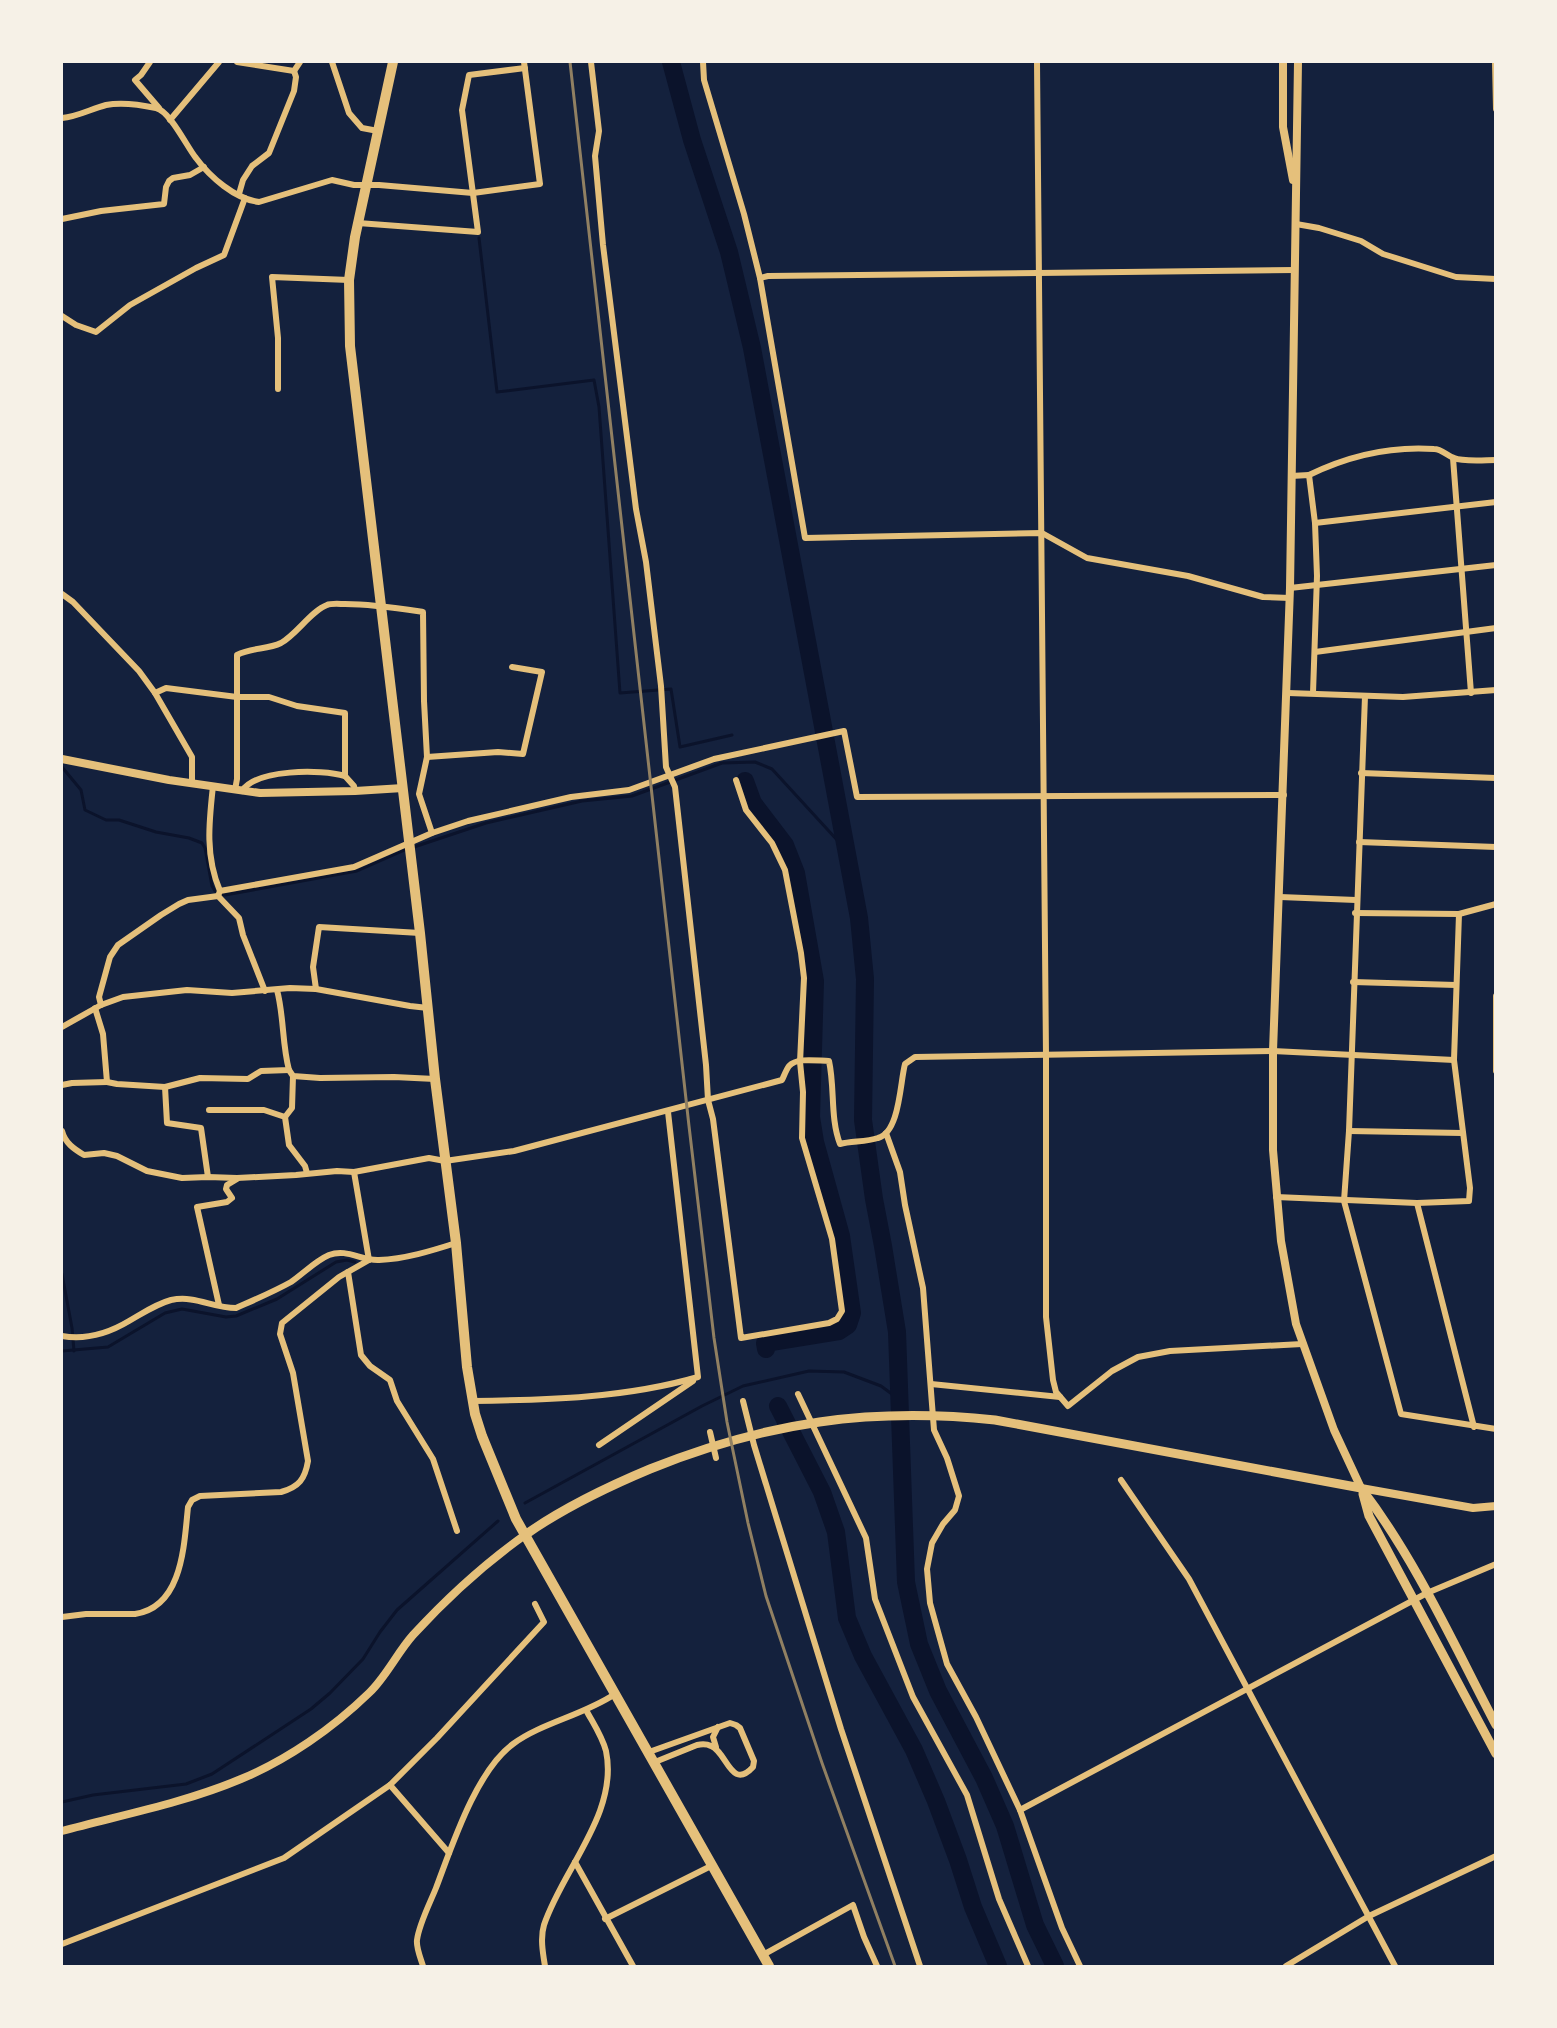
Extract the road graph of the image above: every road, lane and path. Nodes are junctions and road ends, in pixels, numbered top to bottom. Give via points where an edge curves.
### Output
1 (150, 62) edge
2 (219, 62) edge
3 (237, 62) edge
4 (300, 62) edge
5 (332, 62) edge
6 (393, 62) edge
7 (591, 62) edge
8 (703, 62) edge
9 (1037, 62) edge
10 (1283, 62) edge
11 (1298, 62) edge
12 (1495, 62) edge
13 (525, 65) edge
14 (294, 71) junction
15 (160, 109) junction
16 (1496, 109) edge
17 (62, 118) edge
18 (170, 120) junction
19 (378, 131) junction
20 (204, 167) junction
21 (366, 185) junction
22 (473, 193) junction
23 (242, 196) junction
24 (1296, 214) junction
25 (62, 219) edge
26 (357, 222) junction
27 (1296, 224) junction
28 (1295, 270) junction
29 (1040, 273) junction
30 (760, 278) junction
31 (1496, 279) edge
32 (349, 280) junction
33 (62, 316) edge
34 (278, 389) dead end
35 (1453, 458) junction
36 (1496, 460) edge
37 (1309, 475) junction
38 (1291, 476) junction
39 (1496, 502) edge
40 (1457, 507) junction
41 (1316, 523) junction
42 (1042, 533) junction
43 (1496, 565) edge
44 (1462, 568) junction
45 (1316, 586) junction
46 (1290, 588) junction
47 (62, 594) edge
48 (1290, 598) junction
49 (380, 605) junction
50 (1496, 628) edge
51 (1468, 631) junction
52 (1315, 652) junction
53 (512, 667) dead end
54 (1496, 690) edge
55 (155, 693) junction
56 (1288, 693) junction
57 (1313, 693) junction
58 (1471, 693) junction
59 (1365, 696) junction
60 (237, 697) junction
61 (427, 757) junction
62 (62, 759) edge
63 (1361, 773) junction
64 (670, 774) junction
65 (345, 776) junction
66 (1496, 778) edge
67 (736, 780) dead end
68 (192, 783) junction
69 (213, 786) junction
70 (403, 788) junction
71 (238, 790) junction
72 (355, 791) junction
73 (1044, 795) junction
74 (1284, 795) junction
75 (432, 832) junction
76 (409, 842) junction
77 (1359, 842) junction
78 (1496, 847) edge
79 (219, 893) junction
80 (1280, 897) junction
81 (1356, 900) junction
82 (1496, 904) edge
83 (1355, 913) junction
84 (1459, 914) junction
85 (420, 933) junction
86 (1353, 982) junction
87 (1456, 985) junction
88 (316, 989) junction
89 (277, 990) junction
90 (265, 991) junction
91 (1496, 996) edge
92 (98, 1006) junction
93 (428, 1008) junction
94 (62, 1027) edge
95 (1274, 1051) junction
96 (1046, 1056) junction
97 (1351, 1056) junction
98 (1454, 1060) junction
99 (803, 1061) junction
100 (1496, 1071) edge
101 (291, 1073) junction
102 (435, 1079) junction
103 (106, 1082) junction
104 (62, 1085) edge
105 (165, 1087) junction
106 (708, 1100) junction
107 (209, 1110) dead end
108 (668, 1112) junction
109 (285, 1117) junction
110 (62, 1131) edge
111 (1349, 1131) junction
112 (886, 1133) junction
113 (1462, 1133) junction
114 (445, 1161) junction
115 (354, 1172) junction
116 (307, 1173) junction
117 (208, 1177) junction
118 (237, 1178) junction
119 (1276, 1197) junction
120 (1344, 1201) junction
121 (1417, 1203) junction
122 (456, 1243) junction
123 (369, 1260) junction
124 (348, 1272) junction
125 (219, 1305) junction
126 (62, 1336) edge
127 (1302, 1344) junction
128 (698, 1377) junction
129 (931, 1384) junction
130 (798, 1394) dead end
131 (1060, 1397) junction
132 (473, 1401) junction
133 (743, 1401) dead end
134 (1474, 1427) junction
135 (1496, 1429) edge
136 (710, 1432) dead end
137 (599, 1445) dead end
138 (716, 1458) dead end
139 (1121, 1480) dead end
140 (1361, 1488) junction
141 (1496, 1506) edge
142 (457, 1531) dead end
143 (525, 1535) junction
144 (1496, 1564) edge
145 (1427, 1593) junction
146 (1415, 1599) junction
147 (535, 1604) dead end
148 (62, 1617) edge
149 (1248, 1689) junction
150 (616, 1693) junction
151 (586, 1710) junction
152 (1496, 1725) edge
153 (718, 1727) junction
154 (718, 1750) junction
155 (649, 1752) junction
156 (1496, 1754) edge
157 (655, 1762) junction
158 (390, 1785) junction
159 (1020, 1810) junction
160 (62, 1831) edge
161 (450, 1853) junction
162 (1496, 1856) edge
163 (575, 1862) junction
164 (713, 1865) junction
165 (1369, 1916) junction
166 (605, 1919) junction
167 (62, 1944) edge
168 (763, 1955) junction
169 (423, 1966) edge
170 (545, 1966) edge
171 (633, 1966) edge
172 (769, 1966) edge
173 (877, 1966) edge
174 (920, 1966) edge
175 (1028, 1966) edge
176 (1080, 1966) edge
177 (1286, 1966) edge
178 (1395, 1966) edge

1 - 15 street via 135,80
2 - 18 street
3 - 14 street
4 - 14 street
5 - 19 street via 349,112 362,128
6 - 19 main road
7 - 64 street via 599,130 595,156 603,245 661,686 666,767
8 - 30 street via 704,80
9 - 29 street
10 - 24 street via 1283,128
11 - 24 street
12 - 16 street
13 - 22 street via 470,75 462,110
13 - 22 street via 540,184
14 - 23 street via 294,91 268,153 243,180
15 - 17 street via 107,105
15 - 18 street
18 - 20 street
19 - 21 main road
20 - 23 street
20 - 25 street via 169,181 164,204
21 - 22 street
21 - 23 street via 332,180 259,202
21 - 26 main road
22 - 26 street via 478,232
23 - 33 street via 231,241 219,259 130,305 100,331 76,325
24 - 27 street
26 - 32 main road
27 - 28 street
27 - 31 street via 1361,241 1383,254 1456,277
28 - 29 street
28 - 38 street
29 - 30 street
29 - 42 street
30 - 42 street via 805,538
32 - 34 street via 272,277
32 - 49 main road via 350,346
35 - 36 street
35 - 37 street via 1437,449 1378,452 1331,464
35 - 40 street
37 - 38 street
37 - 41 street
38 - 46 street
39 - 40 street
40 - 41 street
40 - 44 street
41 - 45 street
42 - 48 street via 1087,558 1188,576 1263,597
42 - 73 street
43 - 44 street
44 - 45 street
44 - 51 street
45 - 46 street
45 - 52 street
46 - 48 street
47 - 55 street via 139,670
48 - 56 street
49 - 60 street via 327,604 283,642 237,655
49 - 61 street via 423,612
49 - 70 main road
50 - 51 street
51 - 52 street
51 - 58 street
52 - 57 street
53 - 61 street via 542,672 523,754
54 - 58 street
55 - 60 street via 166,688
55 - 68 street via 192,757
56 - 57 street
56 - 74 street
57 - 59 street
58 - 59 street
59 - 63 street
60 - 65 street via 269,697 297,706 345,713
60 - 71 street
61 - 75 street via 419,794
62 - 68 street
63 - 66 street
63 - 77 street
64 - 73 street via 714,759 844,731 857,797
64 - 75 street via 629,790 571,797
64 - 106 street via 675,787
65 - 71 street via 314,772 271,775
65 - 72 street
67 - 99 street via 746,810 772,843 784,870 804,978
68 - 69 street
69 - 71 street
69 - 79 street via 208,837
70 - 72 street
70 - 76 main road
71 - 72 street
73 - 74 street
73 - 96 street
74 - 80 street
75 - 76 street
76 - 79 street via 354,867
76 - 85 main road
77 - 78 street
77 - 81 street
79 - 90 street via 239,918
79 - 92 street via 178,904 118,945 110,957
80 - 81 street
80 - 95 street
81 - 83 street
82 - 84 street
83 - 84 street
83 - 86 street
84 - 87 street
85 - 88 street via 319,927 313,967
85 - 93 main road
86 - 87 street
86 - 97 street
87 - 98 street
88 - 89 street
88 - 93 street
89 - 90 street
89 - 101 street
90 - 92 street via 178,991 123,997
91 - 100 street
92 - 94 street
92 - 103 street via 104,1034
93 - 102 main road
95 - 96 street
95 - 97 street
95 - 119 street
96 - 112 street via 915,1057 905,1064 898,1107
96 - 131 street via 1046,1317 1053,1380
97 - 98 street
97 - 111 street
98 - 113 street
99 - 106 street via 789,1066 782,1080
99 - 106 street via 802,1137 832,1239 841,1300 842,1311 829,1323 741,1338
99 - 112 street via 829,1061 840,1144 880,1138
101 - 102 street via 320,1078
101 - 105 street via 261,1071 248,1079 200,1078
101 - 109 street via 292,1108
102 - 114 main road
103 - 104 street
103 - 105 street
105 - 117 street via 167,1123 201,1128
106 - 108 street
107 - 109 street via 264,1110
108 - 114 street via 514,1151
108 - 128 street
109 - 116 street via 289,1145
110 - 117 street via 68,1143 84,1155 117,1156 166,1176
111 - 113 street
111 - 120 street
112 - 129 street via 900,1172 923,1288
113 - 121 street via 1469,1202
114 - 115 street via 429,1158
114 - 122 main road
115 - 116 street
115 - 123 street
116 - 118 street
117 - 118 street
118 - 125 street via 227,1185 232,1198 227,1202 197,1207
119 - 120 street
119 - 127 street via 1286,1271
120 - 121 street
120 - 134 street via 1401,1414
121 - 134 street
122 - 123 street via 417,1254
122 - 132 main road
123 - 124 street
123 - 125 street via 354,1254 330,1255 291,1282 236,1308
124 - 142 street via 361,1354 390,1380 400,1407 433,1459
124 - 148 street via 282,1323 280,1334 293,1373 308,1461 301,1483 281,1492 200,1496 192,1500 176,1580 159,1603 142,1613
125 - 126 street via 184,1298 154,1306 111,1331
127 - 131 street via 1170,1351 1138,1357 1112,1371 1068,1406
127 - 140 street
128 - 132 street via 670,1385 550,1400
128 - 137 street
129 - 131 street
129 - 159 street via 934,1430 959,1496 955,1510 932,1543 927,1569 930,1603 947,1664
130 - 175 street via 866,1538 875,1599 913,1697 967,1795 999,1899
132 - 143 main road via 482,1436
133 - 174 street via 841,1729
134 - 135 street
136 - 138 street
139 - 149 street via 1189,1579
140 - 141 street via 1473,1508
140 - 143 main road via 1028,1426 910,1415 845,1418 771,1430 694,1452 602,1490
140 - 145 main road via 1385,1519
140 - 146 main road via 1369,1516
143 - 150 main road
143 - 160 street via 467,1580 412,1637 370,1692 281,1759 208,1792
144 - 145 street
145 - 146 street
145 - 152 main road
146 - 149 street
146 - 156 main road
147 - 158 street via 544,1623
149 - 159 street
149 - 165 street
150 - 151 street
150 - 155 main road
151 - 161 street via 515,1742 501,1754 471,1802
151 - 163 street via 605,1749 608,1777 599,1812
153 - 154 street via 713,1737
153 - 154 street via 730,1723 740,1728 753,1767 735,1773
153 - 155 street
154 - 157 street via 697,1745
155 - 157 main road
157 - 164 main road
158 - 161 street
158 - 167 street via 284,1858
159 - 176 street via 1062,1928
161 - 169 street via 417,1941
162 - 165 street
163 - 166 street
163 - 170 street via 544,1925
164 - 166 street
164 - 168 main road
165 - 177 street
165 - 178 street
166 - 171 street
168 - 172 main road
168 - 173 street via 853,1905

